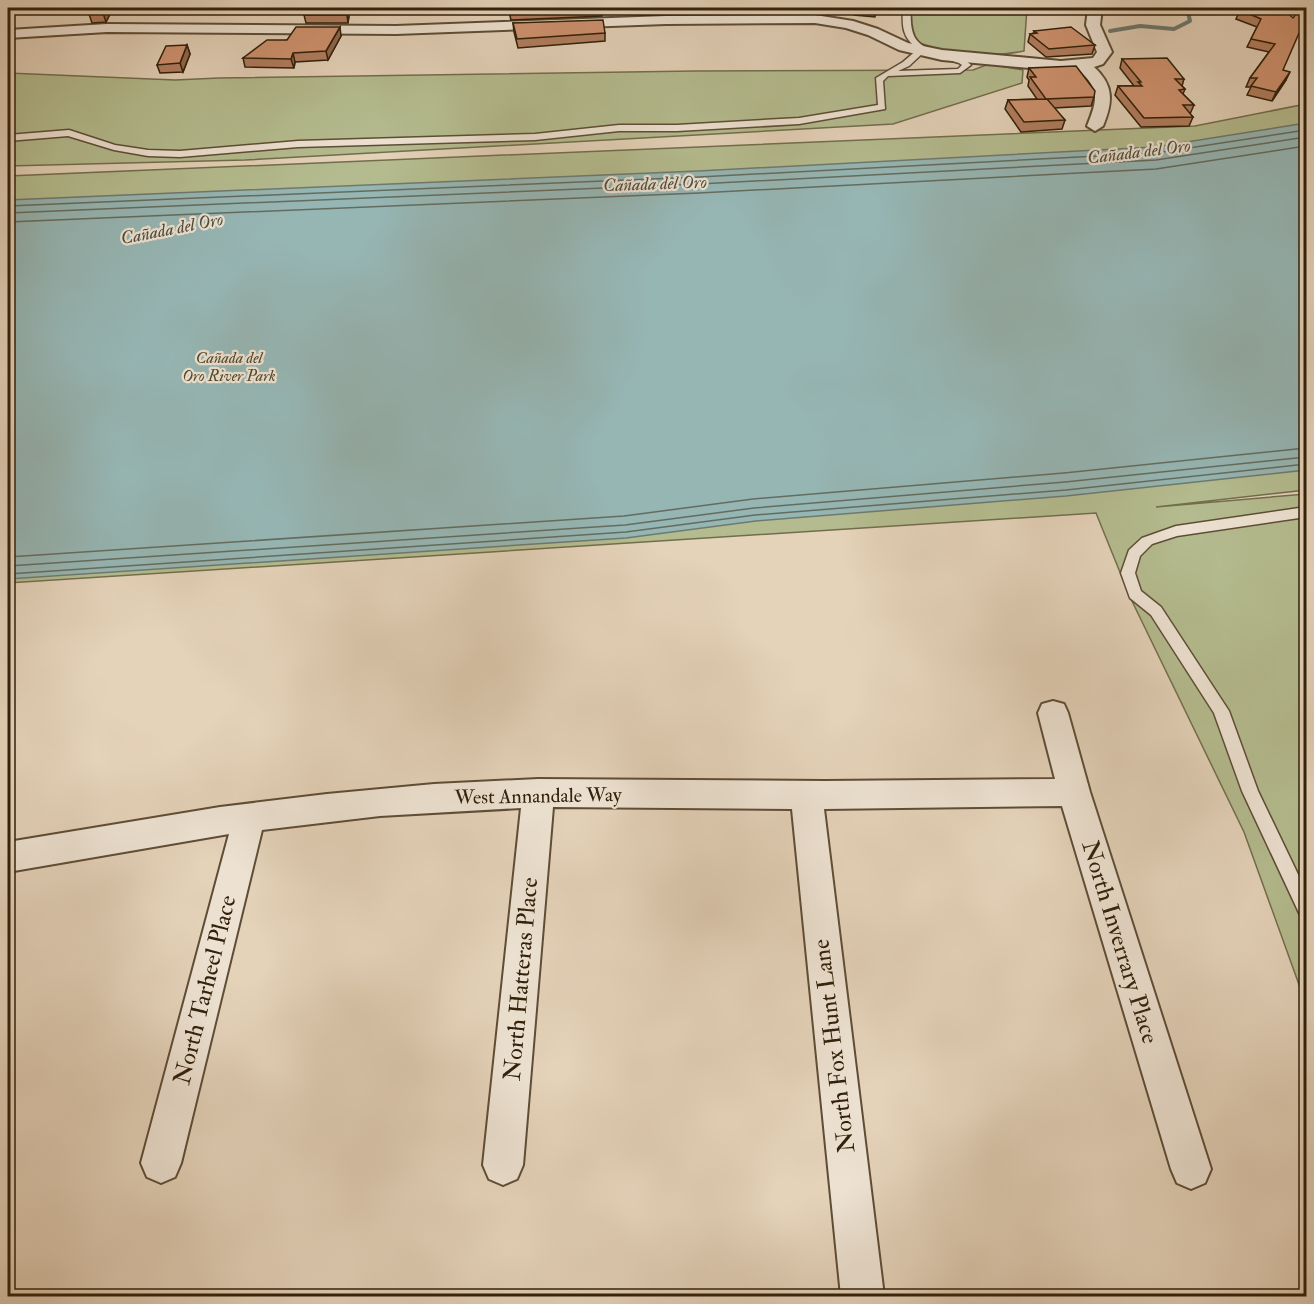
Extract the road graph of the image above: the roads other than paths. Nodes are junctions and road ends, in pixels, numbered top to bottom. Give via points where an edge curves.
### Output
1 (907, 8) edge
2 (1095, 8) edge
3 (781, 13) edge
4 (30, 16) dead end
5 (23, 31) junction
6 (8, 34) edge
7 (922, 50) junction
8 (942, 55) junction
9 (1083, 65) junction
10 (886, 74) junction
11 (1095, 126) dead end
12 (8, 138) edge
13 (1306, 512) edge
14 (1053, 713) dead end
15 (1074, 792) junction
16 (538, 793) junction
17 (806, 795) junction
18 (249, 818) junction
19 (8, 857) edge
20 (1306, 909) edge
21 (161, 1163) dead end
22 (503, 1166) dead end
23 (1191, 1170) dead end
24 (863, 1296) edge

1 - 7 lane via 906,30
2 - 9 street via 1093,25 1105,52 1098,61
3 - 5 street via 396,30
3 - 7 street via 848,24 904,47
4 - 5 street
5 - 6 street
7 - 8 street
7 - 10 lane
8 - 9 street via 1021,64
8 - 10 lane via 967,65 960,71
9 - 11 street via 1097,76 1102,90 1104,106
10 - 12 lane via 879,80 882,107 799,121 619,128 535,137 298,144 180,154 114,147 69,133
13 - 20 lane via 1167,534 1147,541 1134,554 1128,573 1135,594 1156,610 1221,711 1250,791
14 - 15 street, North Inverrary Place
15 - 17 street, West Annandale Way
15 - 23 street, North Inverrary Place
16 - 17 street, West Annandale Way
16 - 18 street, West Annandale Way via 432,798
16 - 22 street, North Hatteras Place
17 - 24 street, North Fox Hunt Lane
18 - 19 street, West Annandale Way
18 - 21 street, North Tarheel Place

